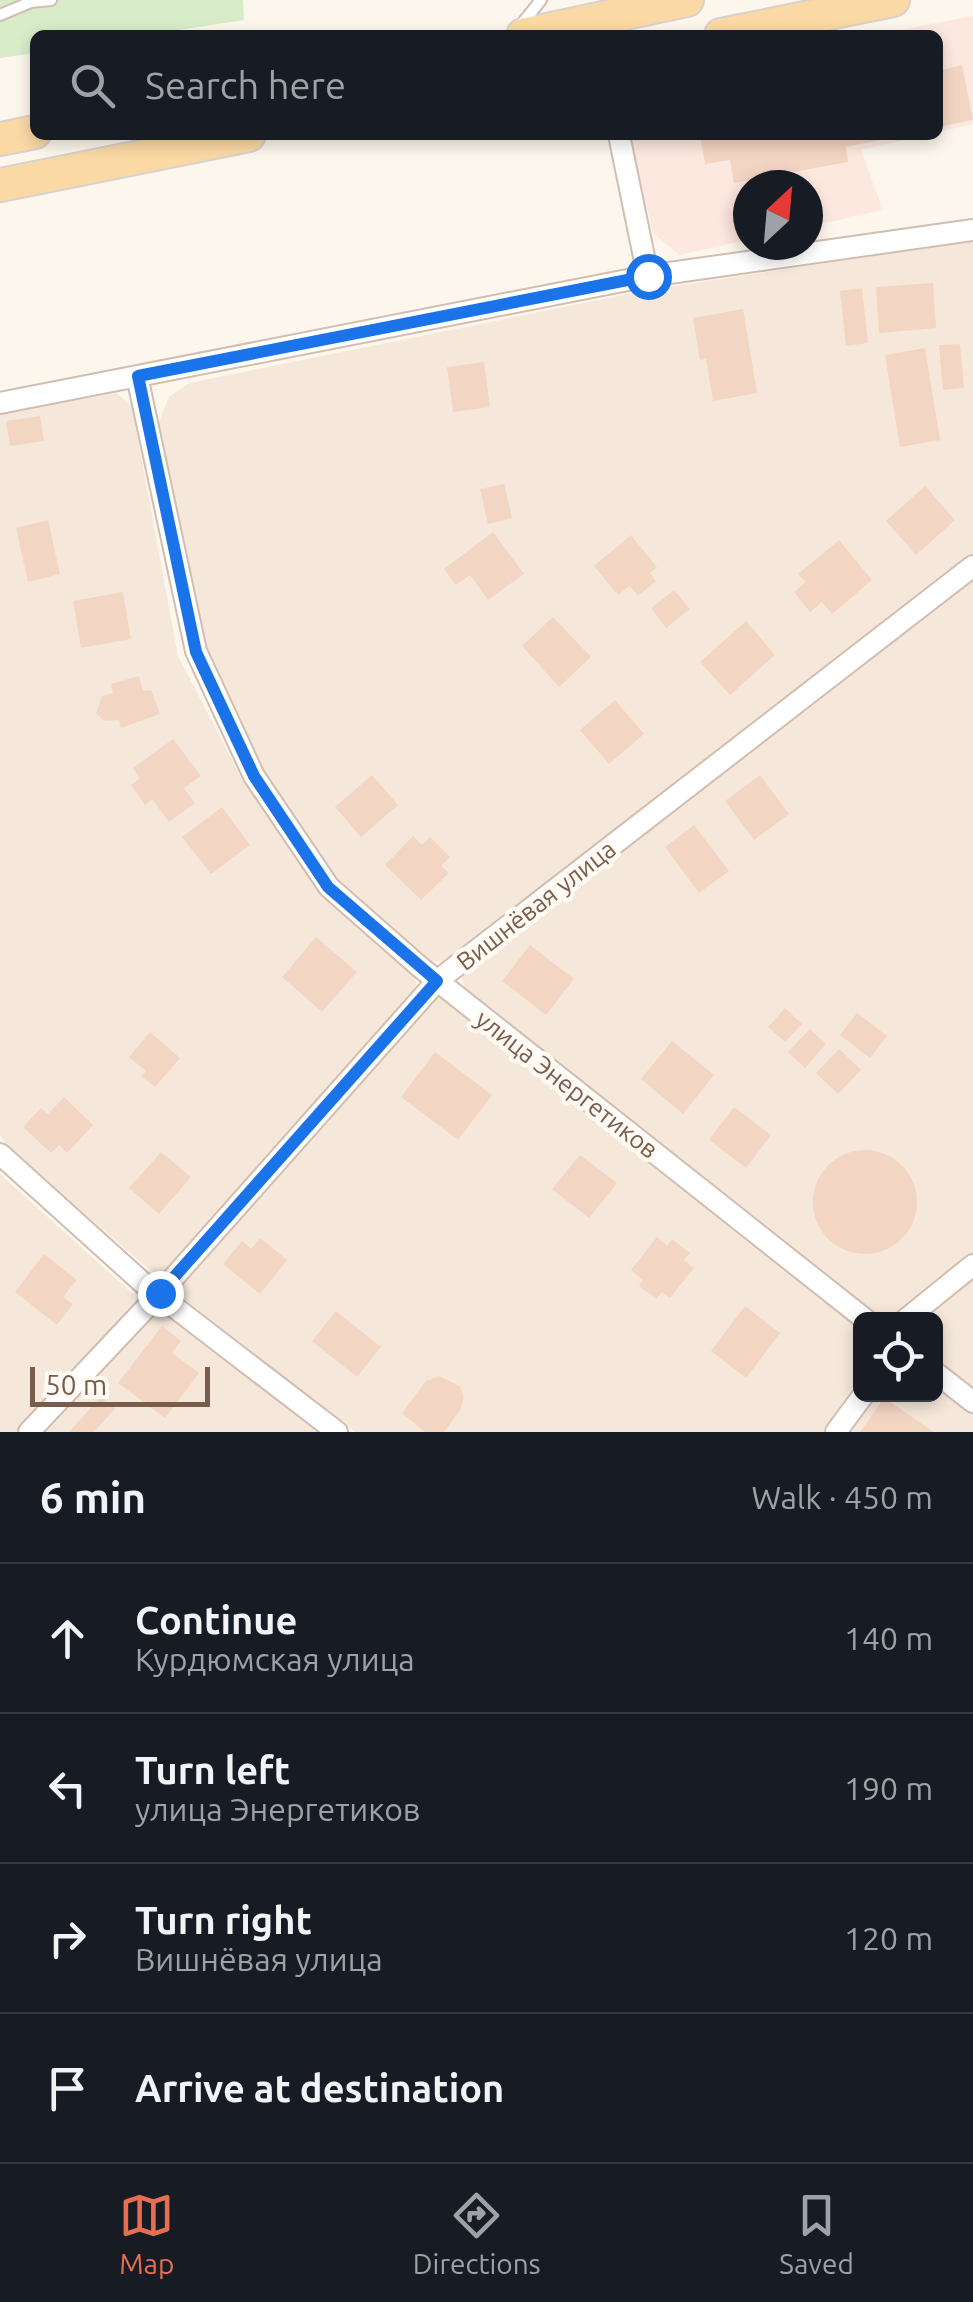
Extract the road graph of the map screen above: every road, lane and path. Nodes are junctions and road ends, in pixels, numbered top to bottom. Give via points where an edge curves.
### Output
1 (51, 0) edge
2 (540, 0) edge
3 (893, 0) edge
4 (672, 1) edge
5 (0, 15) edge
6 (517, 30) edge
7 (545, 30) edge
8 (746, 30) edge
9 (30, 133) edge
10 (0, 139) edge
11 (224, 140) edge
12 (617, 140) edge
13 (0, 185) edge
14 (973, 230) edge
15 (648, 276) junction
16 (138, 376) junction
17 (0, 403) edge
18 (973, 566) edge
19 (437, 981) junction
20 (0, 1154) edge
21 (973, 1265) edge
22 (160, 1293) junction
23 (856, 1312) edge
24 (915, 1312) edge
25 (943, 1378) edge
26 (858, 1402) edge
27 (973, 1402) edge
28 (29, 1432) edge
29 (337, 1432) edge
30 (836, 1432) edge

1 - 5 lane
2 - 6 lane
3 - 8 main road
4 - 7 main road
9 - 10 main road
11 - 13 main road
12 - 15 street
14 - 15 street
15 - 16 street
16 - 17 street
16 - 19 street, улица Энергетиков via 196,652 254,776 328,887
18 - 19 street, Вишнёвая улица
19 - 22 street, Вишнёвая улица
19 - 23 street, улица Энергетиков
20 - 22 street
21 - 24 street
22 - 28 street, Вишнёвая улица
22 - 29 street
25 - 27 street
26 - 30 street

